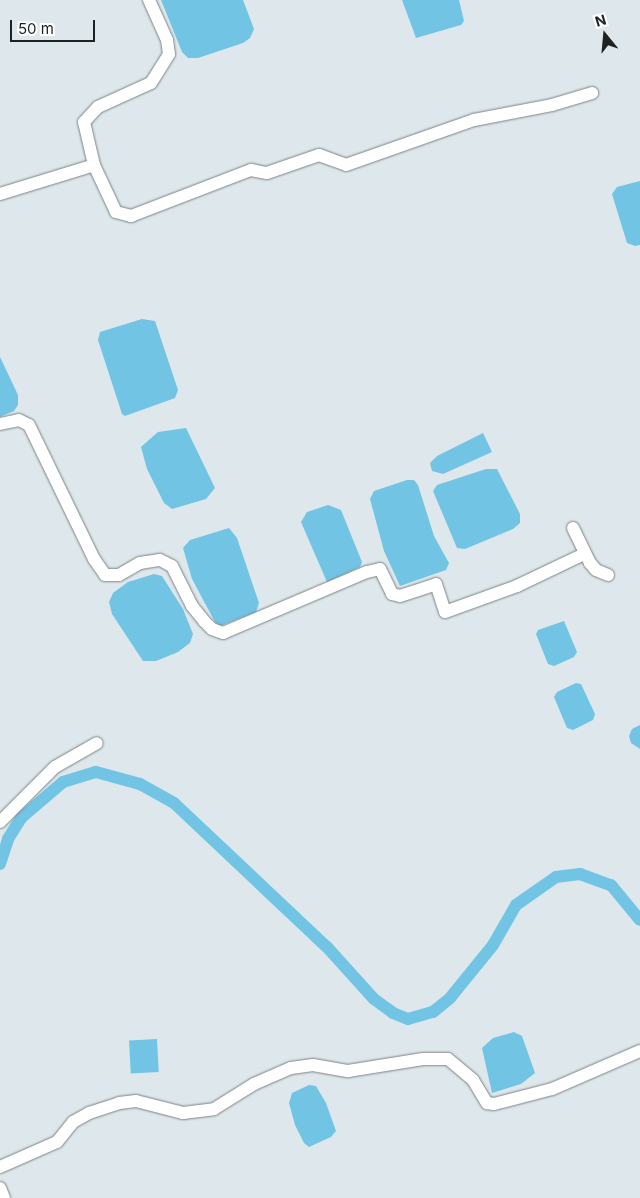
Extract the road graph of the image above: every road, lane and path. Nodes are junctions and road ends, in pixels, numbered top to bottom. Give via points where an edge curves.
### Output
1 (148, 0) edge
2 (592, 93) dead end
3 (94, 165) junction
4 (0, 194) edge
5 (0, 424) edge
6 (573, 528) dead end
7 (584, 554) junction
8 (608, 575) dead end
9 (97, 742) dead end
10 (0, 822) edge
11 (640, 1051) edge
12 (0, 1167) edge
13 (0, 1188) edge
14 (4, 1198) edge

1 - 3 street via 165,33 169,54 151,83 98,107 84,122
2 - 3 street via 552,105 474,120 346,165 319,155 267,173 251,170 131,216 116,212
3 - 4 street
5 - 7 street via 20,420 29,425 94,559 105,575 119,575 140,563 160,560 172,566 192,606 204,621 223,633 380,569 392,594 400,596 436,584 445,612 517,586
6 - 7 street
7 - 8 street via 596,570
9 - 10 street via 55,767
11 - 12 street via 552,1089 494,1104 487,1103 474,1080 448,1059 423,1059 348,1072 313,1065 291,1068 254,1084 214,1109 183,1113 136,1101 112,1105 78,1118 57,1142
13 - 14 street

